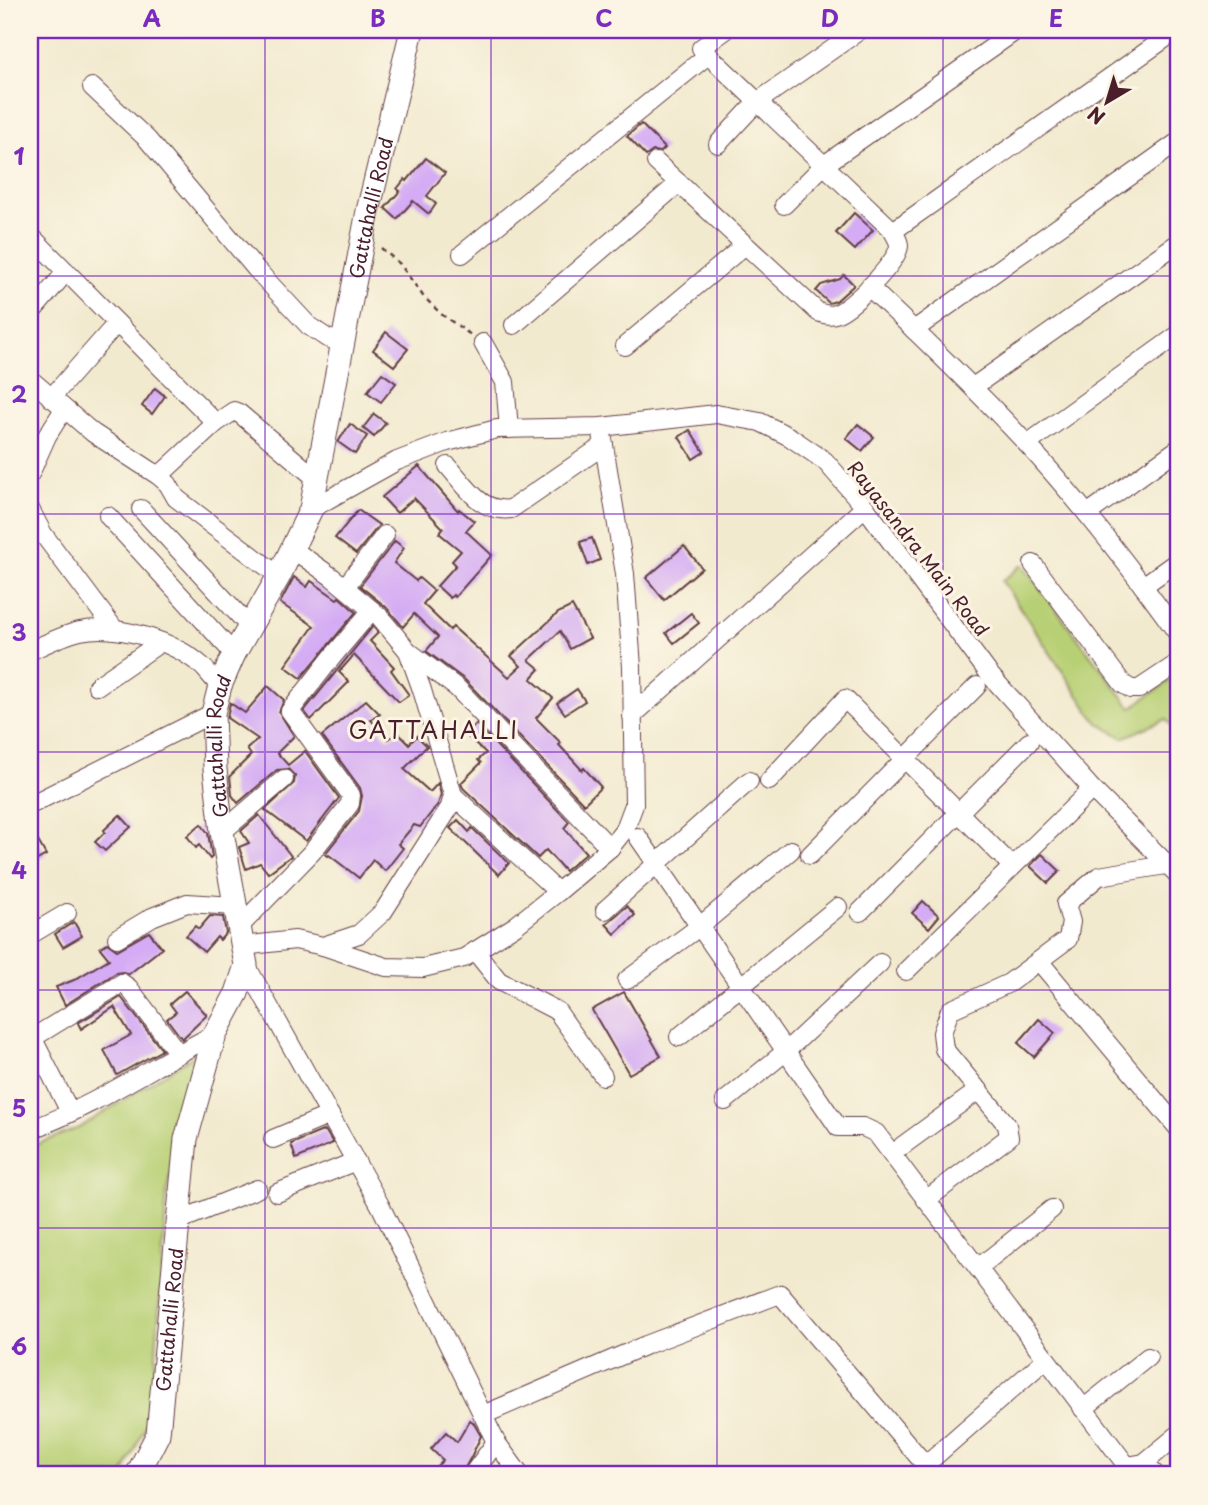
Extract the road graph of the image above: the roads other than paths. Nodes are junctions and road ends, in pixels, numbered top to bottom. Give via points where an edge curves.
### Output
1 (412, 30) edge
2 (726, 30) edge
3 (860, 30) edge
4 (1017, 30) edge
5 (1177, 30) edge
6 (708, 55) junction
7 (92, 86) dead end
8 (757, 102) junction
9 (1178, 142) edge
10 (718, 144) dead end
11 (656, 162) dead end
12 (824, 165) junction
13 (679, 183) junction
14 (785, 205) dead end
15 (892, 231) junction
16 (30, 235) edge
17 (1178, 243) edge
18 (745, 245) junction
19 (462, 254) dead end
20 (66, 272) junction
21 (869, 287) junction
22 (30, 314) edge
23 (117, 323) junction
24 (514, 325) dead end
25 (915, 330) junction
26 (1178, 335) edge
27 (344, 342) junction
28 (483, 343) road end
29 (625, 346) dead end
30 (30, 379) edge
31 (973, 387) junction
32 (57, 404) junction
33 (216, 423) junction
34 (509, 429) junction
35 (602, 436) junction
36 (1027, 444) junction
37 (1178, 449) edge
38 (448, 466) dead end
39 (30, 474) edge
40 (159, 476) junction
41 (318, 480) junction
42 (865, 507) junction
43 (30, 509) edge
44 (141, 509) dead end
45 (311, 509) junction
46 (1087, 514) junction
47 (108, 516) dead end
48 (385, 535) dead end
49 (291, 548) junction
50 (1178, 561) edge
51 (1033, 564) dead end
52 (279, 576) junction
53 (1143, 586) junction
54 (345, 587) junction
55 (372, 610) junction
56 (250, 627) junction
57 (115, 631) junction
58 (1178, 634) edge
59 (161, 642) junction
60 (30, 651) edge
61 (408, 651) junction
62 (234, 654) junction
63 (1178, 663) edge
64 (97, 686) dead end
65 (220, 686) junction
66 (977, 686) dead end
67 (213, 713) junction
68 (632, 716) junction
69 (1029, 742) dead end
70 (905, 759) junction
71 (284, 779) dead end
72 (769, 780) dead end
73 (749, 781) dead end
74 (1092, 789) junction
75 (453, 795) junction
76 (30, 805) edge
77 (958, 812) junction
78 (222, 832) junction
79 (638, 837) dead end
80 (610, 848) junction
81 (791, 850) dead end
82 (810, 855) dead end
83 (656, 864) junction
84 (1012, 866) junction
85 (1172, 870) edge
86 (558, 892) junction
87 (838, 906) dead end
88 (605, 910) dead end
89 (860, 912) dead end
90 (67, 913) dead end
91 (699, 927) junction
92 (30, 935) edge
93 (241, 936) junction
94 (117, 938) dead end
95 (323, 946) junction
96 (475, 951) junction
97 (1039, 961) junction
98 (880, 963) dead end
99 (906, 971) dead end
100 (627, 980) dead end
101 (740, 987) junction
102 (215, 1034) junction
103 (32, 1035) edge
104 (679, 1037) dead end
105 (785, 1052) junction
106 (178, 1053) junction
107 (603, 1076) dead end
108 (979, 1090) junction
109 (725, 1101) dead end
110 (70, 1112) junction
111 (330, 1115) junction
112 (1178, 1128) edge
113 (30, 1130) edge
114 (273, 1139) dead end
115 (902, 1146) dead end
116 (356, 1161) junction
117 (257, 1189) dead end
118 (277, 1193) dead end
119 (926, 1200) junction
120 (1052, 1209) dead end
121 (178, 1221) junction
122 (978, 1268) junction
123 (1147, 1357) dead end
124 (1045, 1359) junction
125 (1083, 1409) junction
126 (483, 1415) junction
127 (1178, 1435) edge
128 (496, 1442) junction
129 (1150, 1469) edge
130 (930, 1470) edge
131 (137, 1475) edge
132 (472, 1475) edge
133 (520, 1475) edge

1 - 27 main road, Gattahalli Road
2 - 6 street via 701,48
3 - 8 street
4 - 12 street
5 - 15 street
6 - 8 street
6 - 19 street
7 - 27 street via 147,139 309,326
8 - 10 street
8 - 12 street
9 - 25 street
11 - 13 street
12 - 14 street
12 - 15 street
13 - 18 street
13 - 24 street
15 - 21 street via 899,248
16 - 20 street
17 - 31 street
18 - 21 street via 818,312 838,313
18 - 29 street
20 - 22 street
20 - 23 street
21 - 25 street
23 - 32 street
23 - 33 street
25 - 31 street
26 - 36 street
27 - 41 main road, Gattahalli Road
28 - 34 street via 505,382
30 - 32 street
31 - 36 street
32 - 39 street
32 - 40 street
33 - 40 street
33 - 41 street via 229,412 239,413
34 - 35 street, Rayasandra Main Road
34 - 45 street, Rayasandra Main Road via 447,442 397,461
35 - 38 street via 511,509 497,511 482,504
35 - 42 street, Rayasandra Main Road via 716,414 760,422 825,461
35 - 68 street via 625,574
36 - 46 street
37 - 46 street
40 - 52 street via 176,498
41 - 45 main road, Gattahalli Road
42 - 68 street
42 - 74 street, Rayasandra Main Road via 990,675
43 - 57 street via 43,534
44 - 56 street
45 - 49 main road, Gattahalli Road
46 - 53 street
47 - 62 street
48 - 54 street
49 - 52 main road, Gattahalli Road
49 - 54 street
50 - 53 street
51 - 63 street via 1123,684 1139,689
52 - 56 main road, Gattahalli Road
53 - 58 street
54 - 55 street
55 - 61 street
55 - 93 street via 290,711 351,795 350,804
56 - 62 main road, Gattahalli Road
57 - 59 street
57 - 60 street via 81,631
59 - 64 street
59 - 65 street via 202,666
61 - 75 street
61 - 80 street via 457,688
62 - 65 main road, Gattahalli Road
65 - 67 main road, Gattahalli Road
66 - 70 street
67 - 76 street
67 - 78 main road, Gattahalli Road
68 - 80 street via 634,805 625,829
69 - 77 street
70 - 72 street via 845,699
70 - 77 street
70 - 82 street
71 - 78 street
73 - 83 street
74 - 84 street
74 - 85 street, Rayasandra Main Road
75 - 86 street
75 - 95 street via 450,807 383,912 359,934
77 - 84 street
77 - 89 street
78 - 93 main road, Gattahalli Road
79 - 83 street
80 - 86 street
81 - 91 street
83 - 88 street
83 - 91 street
84 - 99 street
85 - 97 street via 1100,876 1066,904 1071,922 1068,939
86 - 96 street
87 - 101 street
90 - 92 street
91 - 100 street
91 - 101 street
93 - 94 street via 187,903 152,916
93 - 95 street
93 - 102 main road, Gattahalli Road via 237,993
93 - 111 street
95 - 96 street via 386,967 423,968
96 - 107 street via 499,981 557,1011
97 - 108 street via 1009,983 950,1010 942,1033 944,1049
97 - 112 street
98 - 105 street
101 - 104 street
101 - 105 street
102 - 106 street
102 - 121 main road, Gattahalli Road via 186,1139
103 - 106 street via 122,983
103 - 110 street
105 - 109 street
105 - 119 street via 838,1127 863,1127 876,1133
106 - 110 street via 127,1085
108 - 115 street
108 - 119 street via 1007,1125 1009,1137
110 - 113 street
111 - 114 street
111 - 116 street
116 - 118 street
116 - 126 street
117 - 121 street
119 - 122 street
120 - 122 street
121 - 131 main road, Gattahalli Road via 158,1434
122 - 124 street
123 - 125 street
124 - 125 street
124 - 130 street
125 - 129 street via 1127,1466
126 - 128 street
126 - 130 street via 780,1294
127 - 129 street
128 - 132 street
128 - 133 street

